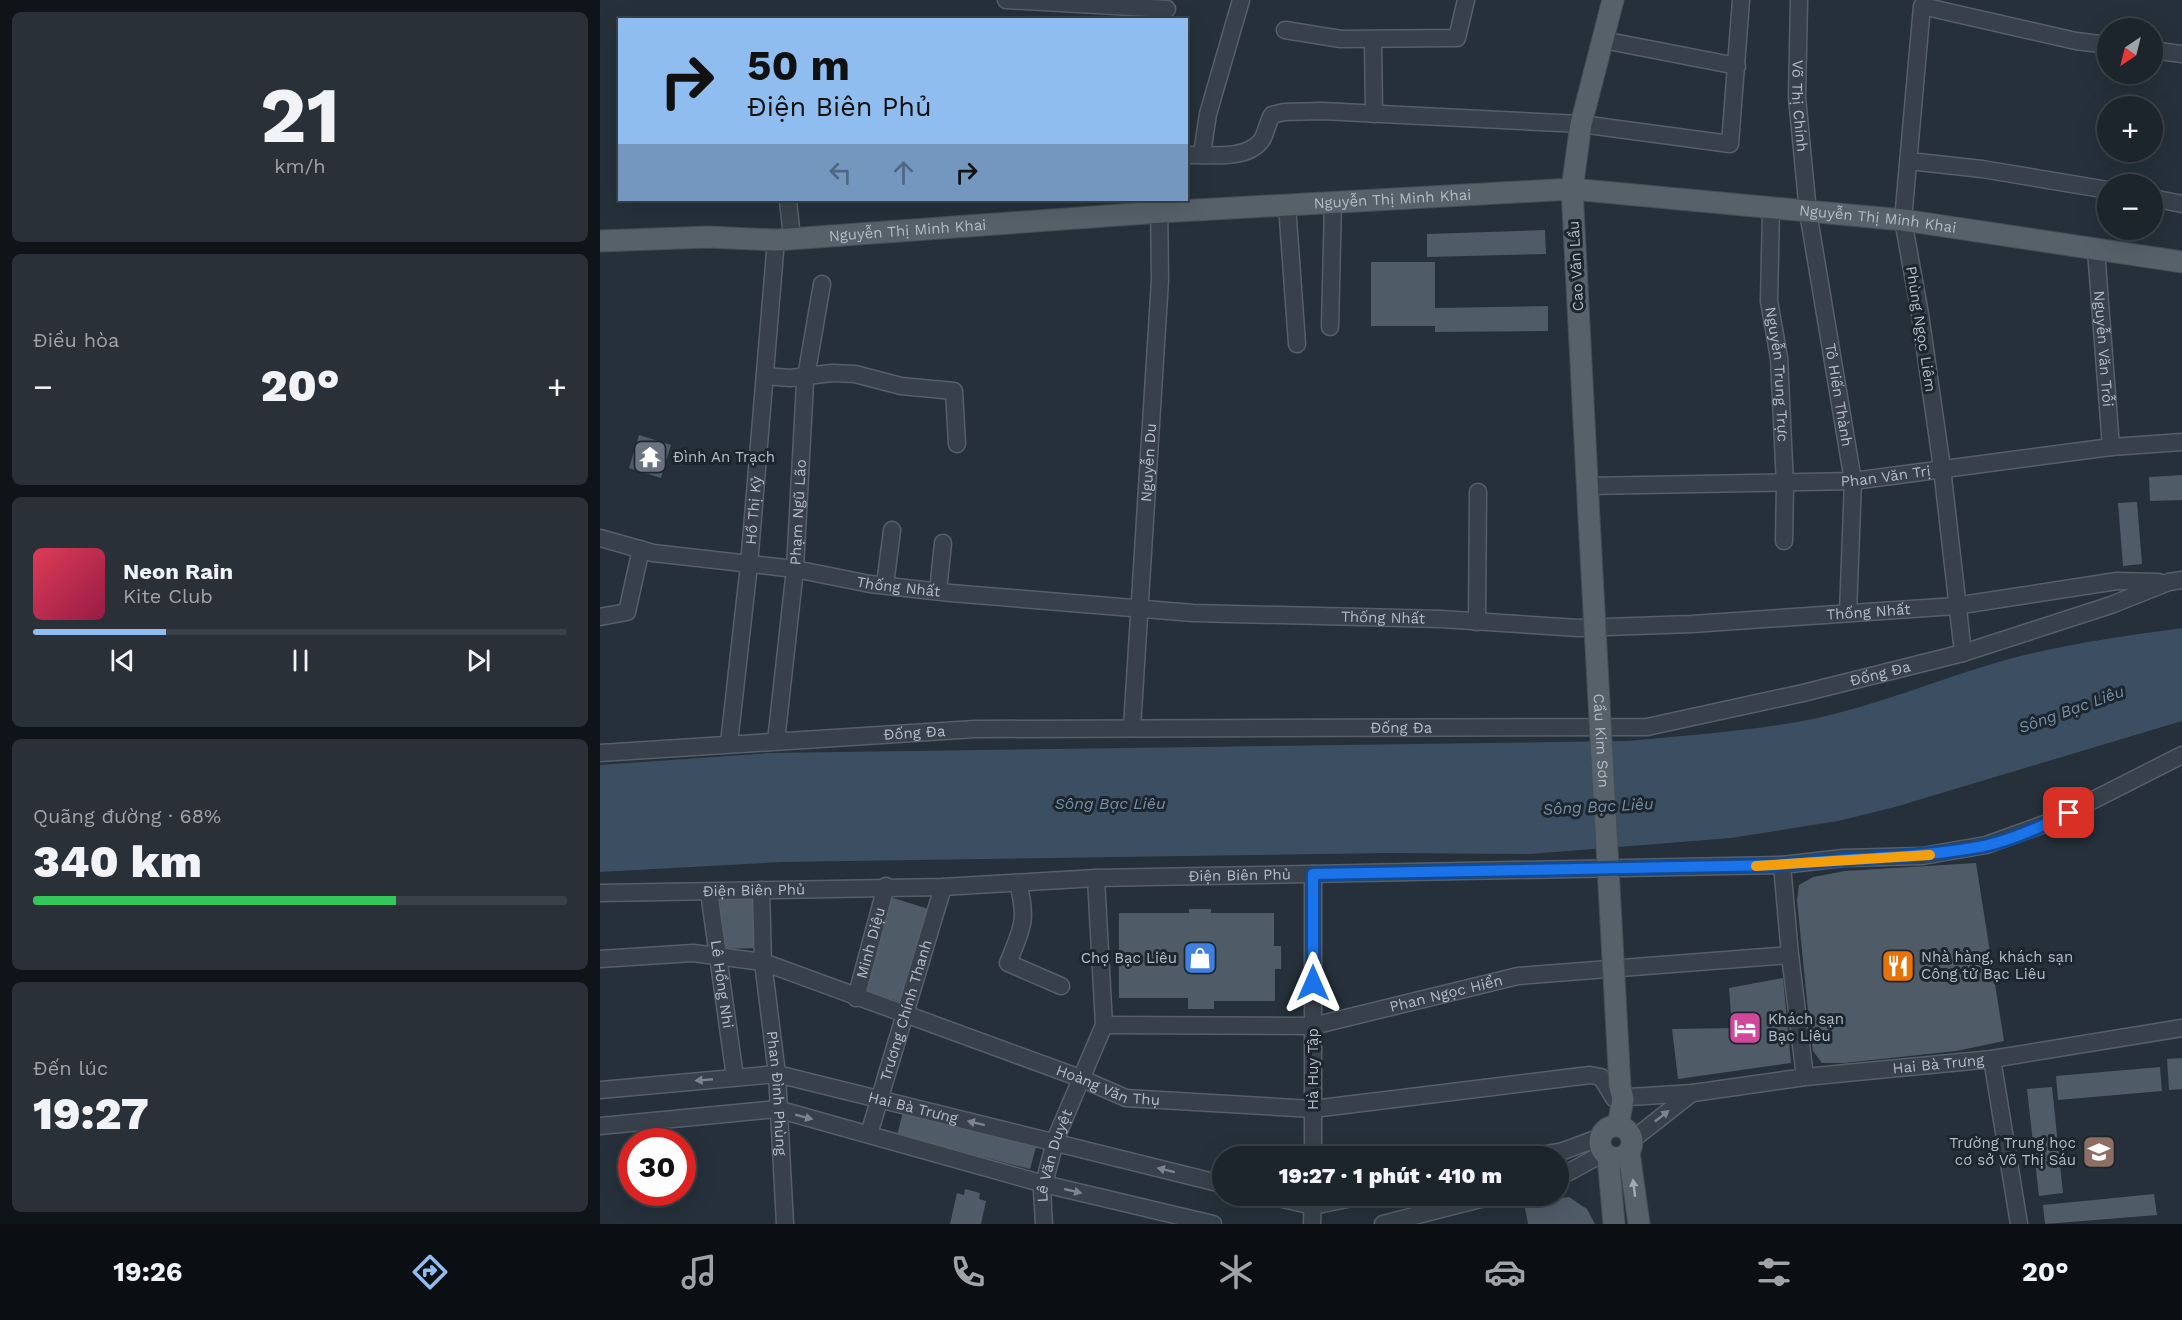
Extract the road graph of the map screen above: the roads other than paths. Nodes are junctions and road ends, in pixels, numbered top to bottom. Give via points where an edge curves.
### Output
1 (1006, 0) edge
2 (1241, 0) edge
3 (1466, 0) edge
4 (1613, 0) edge
5 (1741, 0) edge
6 (1799, 0) edge
7 (1167, 9) edge
8 (1285, 30) dead end
9 (1373, 40) junction
10 (1602, 40) junction
11 (2097, 44) edge
12 (2163, 51) edge
13 (2182, 54) edge
14 (1737, 66) junction
15 (1374, 114) junction
16 (1581, 124) junction
17 (1194, 155) edge
18 (1910, 161) junction
19 (2097, 188) edge
20 (1572, 189) junction
21 (2163, 200) edge
22 (788, 201) edge
23 (1333, 202) junction
24 (2182, 204) edge
25 (1287, 205) junction
26 (1160, 206) edge
27 (1771, 209) junction
28 (1808, 212) junction
29 (1903, 220) junction
30 (784, 239) junction
31 (600, 241) edge
32 (2096, 250) junction
33 (2182, 262) edge
34 (822, 284) dead end
35 (1330, 327) dead end
36 (1297, 344) dead end
37 (765, 376) junction
38 (806, 377) junction
39 (2182, 442) edge
40 (957, 444) dead end
41 (2111, 447) junction
42 (1942, 468) junction
43 (1853, 481) junction
44 (1785, 484) junction
45 (1588, 486) junction
46 (1478, 492) dead end
47 (892, 530) dead end
48 (1590, 537) joint
49 (600, 538) edge
50 (1784, 542) dead end
51 (943, 543) dead end
52 (641, 549) junction
53 (749, 565) junction
54 (795, 569) junction
55 (2176, 581) edge
56 (885, 585) junction
57 (938, 591) junction
58 (1955, 606) junction
59 (1141, 608) junction
60 (1848, 613) junction
61 (600, 617) edge
62 (1477, 622) junction
63 (1963, 652) junction
64 (1131, 728) junction
65 (776, 741) junction
66 (729, 743) junction
67 (600, 753) edge
68 (2182, 755) edge
69 (1782, 865) junction
70 (1313, 874) junction
71 (1096, 878) junction
72 (1018, 883) junction
73 (886, 886) junction
74 (943, 886) junction
75 (761, 890) junction
76 (710, 892) junction
77 (600, 894) edge
78 (1790, 955) junction
79 (718, 956) junction
80 (600, 959) edge
81 (763, 962) junction
82 (1061, 986) dead end
83 (856, 998) junction
84 (905, 1015) junction
85 (1104, 1025) junction
86 (1313, 1026) junction
87 (2182, 1028) edge
88 (1992, 1059) junction
89 (777, 1074) junction
90 (735, 1077) junction
91 (1805, 1077) junction
92 (1080, 1078) junction
93 (600, 1090) edge
94 (1621, 1093) junction
95 (1693, 1093) junction
96 (879, 1098) junction
97 (777, 1109) junction
98 (1313, 1109) junction
99 (600, 1126) edge
100 (869, 1134) junction
101 (1054, 1143) junction
102 (1615, 1144) junction
103 (1313, 1146) edge
104 (1569, 1151) edge
105 (1569, 1171) edge
106 (1212, 1182) edge
107 (1044, 1184) junction
108 (1313, 1206) edge
109 (1453, 1206) edge
110 (785, 1224) edge
111 (1044, 1224) edge
112 (1213, 1224) edge
113 (1312, 1224) edge
114 (1383, 1224) edge
115 (1614, 1224) edge
116 (1639, 1224) edge
117 (2019, 1224) edge

1 - 7 street
2 - 17 street
3 - 9 street via 1457,38
4 - 10 main road, Cao Văn Lầu
5 - 14 street
6 - 28 street, Võ Thị Chính via 1797,97
8 - 9 street
9 - 15 street
10 - 14 street
10 - 16 main road, Cao Văn Lầu
11 - 18 street, Phùng Ngọc Liêm via 1922,6
12 - 13 street
14 - 16 street via 1730,144
15 - 16 street
15 - 17 street via 1284,112 1272,116 1263,140 1255,147 1227,155
16 - 20 main road, Cao Văn Lầu
18 - 19 street
18 - 29 street, Phùng Ngọc Liêm
20 - 23 main road, Nguyễn Thị Minh Khai
20 - 27 main road, Nguyễn Thị Minh Khai
20 - 45 main road, Cao Văn Lầu
21 - 24 street
22 - 30 street, Hồ Thị Kỷ
23 - 25 main road, Nguyễn Thị Minh Khai
23 - 35 street
25 - 26 main road, Nguyễn Thị Minh Khai
25 - 36 street
26 - 30 main road, Nguyễn Thị Minh Khai
26 - 59 street, Nguyễn Du via 1160,280
27 - 28 main road, Nguyễn Thị Minh Khai
27 - 44 street, Nguyễn Trung Trực via 1769,301 1779,358
28 - 29 main road, Nguyễn Thị Minh Khai
28 - 43 street, Tô Hiến Thành
29 - 32 main road, Nguyễn Thị Minh Khai
29 - 42 street, Phùng Ngọc Liêm
30 - 31 main road, Nguyễn Thị Minh Khai
30 - 37 street, Hồ Thị Kỷ
32 - 33 main road, Nguyễn Thị Minh Khai
32 - 41 street, Nguyễn Văn Trỗi
34 - 38 street, Phạm Ngũ Lão
37 - 38 street
37 - 53 street, Hồ Thị Kỷ
38 - 40 street via 855,374 901,387 954,391
38 - 54 street, Phạm Ngũ Lão
39 - 41 street, Phan Văn Trị
41 - 42 street, Phan Văn Trị
42 - 43 street, Phan Văn Trị
42 - 58 street, Phùng Ngọc Liêm
43 - 44 street, Phan Văn Trị
43 - 60 street, Tô Hiến Thành
44 - 45 street, Phan Văn Trị
44 - 50 street, Nguyễn Trung Trực
45 - 48 main road, Cao Văn Lầu
46 - 62 street
47 - 56 street
48 - 94 main road, Cầu Kim Sơn, bridge
49 - 52 street, Thống Nhất
51 - 57 street
52 - 53 street, Thống Nhất
52 - 61 street via 627,612
53 - 54 street, Thống Nhất
53 - 66 street, Hồ Thị Kỷ
54 - 56 street, Thống Nhất
54 - 65 street, Phạm Ngũ Lão
55 - 58 street, Thống Nhất via 2117,581
55 - 63 street, Đống Đa
56 - 57 street, Thống Nhất
57 - 59 street, Thống Nhất
58 - 60 street, Thống Nhất
58 - 63 street, Phùng Ngọc Liêm
59 - 62 street, Thống Nhất
59 - 64 street, Nguyễn Du
60 - 62 street, Thống Nhất via 1578,628
63 - 64 street, Đống Đa via 1647,727
64 - 65 street, Đống Đa via 975,729
65 - 66 street, Đống Đa
66 - 67 street, Đống Đa
68 - 69 street, Điện Biên Phủ via 2050,822 1986,846 1922,856 1843,858
69 - 70 street, Điện Biên Phủ
69 - 78 street
70 - 71 street, Điện Biên Phủ
70 - 86 street, Hà Huy Tập
71 - 72 street, Điện Biên Phủ
71 - 85 street, Lê Văn Duyệt
72 - 74 street, Điện Biên Phủ
72 - 82 street via 1024,905 1023,927 1008,963
73 - 74 street, Điện Biên Phủ
73 - 75 street, Điện Biên Phủ
73 - 83 street, Minh Diệu
74 - 84 street, Trương Chính Thanh
75 - 76 street, Điện Biên Phủ
75 - 81 street, Phan Đình Phùng
76 - 77 street, Điện Biên Phủ
76 - 79 street, Lê Hồng Nhi
78 - 86 street, Phan Ngọc Hiển via 1518,976
78 - 91 street
79 - 80 street, Hoàng Văn Thụ via 693,953
79 - 81 street, Hoàng Văn Thụ
79 - 90 street, Lê Hồng Nhi
81 - 83 street, Hoàng Văn Thụ
81 - 89 street, Phan Đình Phùng
83 - 84 street, Hoàng Văn Thụ
84 - 92 street, Hoàng Văn Thụ
84 - 96 street, Trương Chính Thanh
85 - 86 street, Phan Ngọc Hiển
85 - 92 street, Lê Văn Duyệt
86 - 98 street, Hà Huy Tập
87 - 88 street, Hai Bà Trưng
88 - 91 street, Hai Bà Trưng
88 - 117 street
89 - 90 street, Hai Bà Trưng
89 - 96 street, Hai Bà Trưng
89 - 97 street, Phan Đình Phùng
90 -> 93 street, Hai Bà Trưng
91 - 95 street, Hai Bà Trưng
92 - 98 street, Hoàng Văn Thụ via 1126,1098
92 - 101 street, Lê Văn Duyệt
94 - 95 street, Hai Bà Trưng
94 - 98 street, Hoàng Văn Thụ via 1614,1098 1601,1077 1590,1075
94 - 102 main road, Cầu Kim Sơn
102 -> 95 street, Hai Bà Trưng
96 - 100 street, Trương Chính Thanh
101 -> 96 street, Hai Bà Trưng
97 - 99 street
97 -> 100 street
97 - 110 street, Phan Đình Phùng
98 - 103 street, Hà Huy Tập
100 - 107 street
106 -> 101 street, Hai Bà Trưng
101 - 107 street, Lê Văn Duyệt
102 - 104 street, Hai Bà Trưng
102 - 105 street, Hai Bà Trưng
102 - 115 main road
116 -> 102 main road
107 - 111 street, Lê Văn Duyệt
107 -> 112 street
108 - 113 street
109 - 114 street

